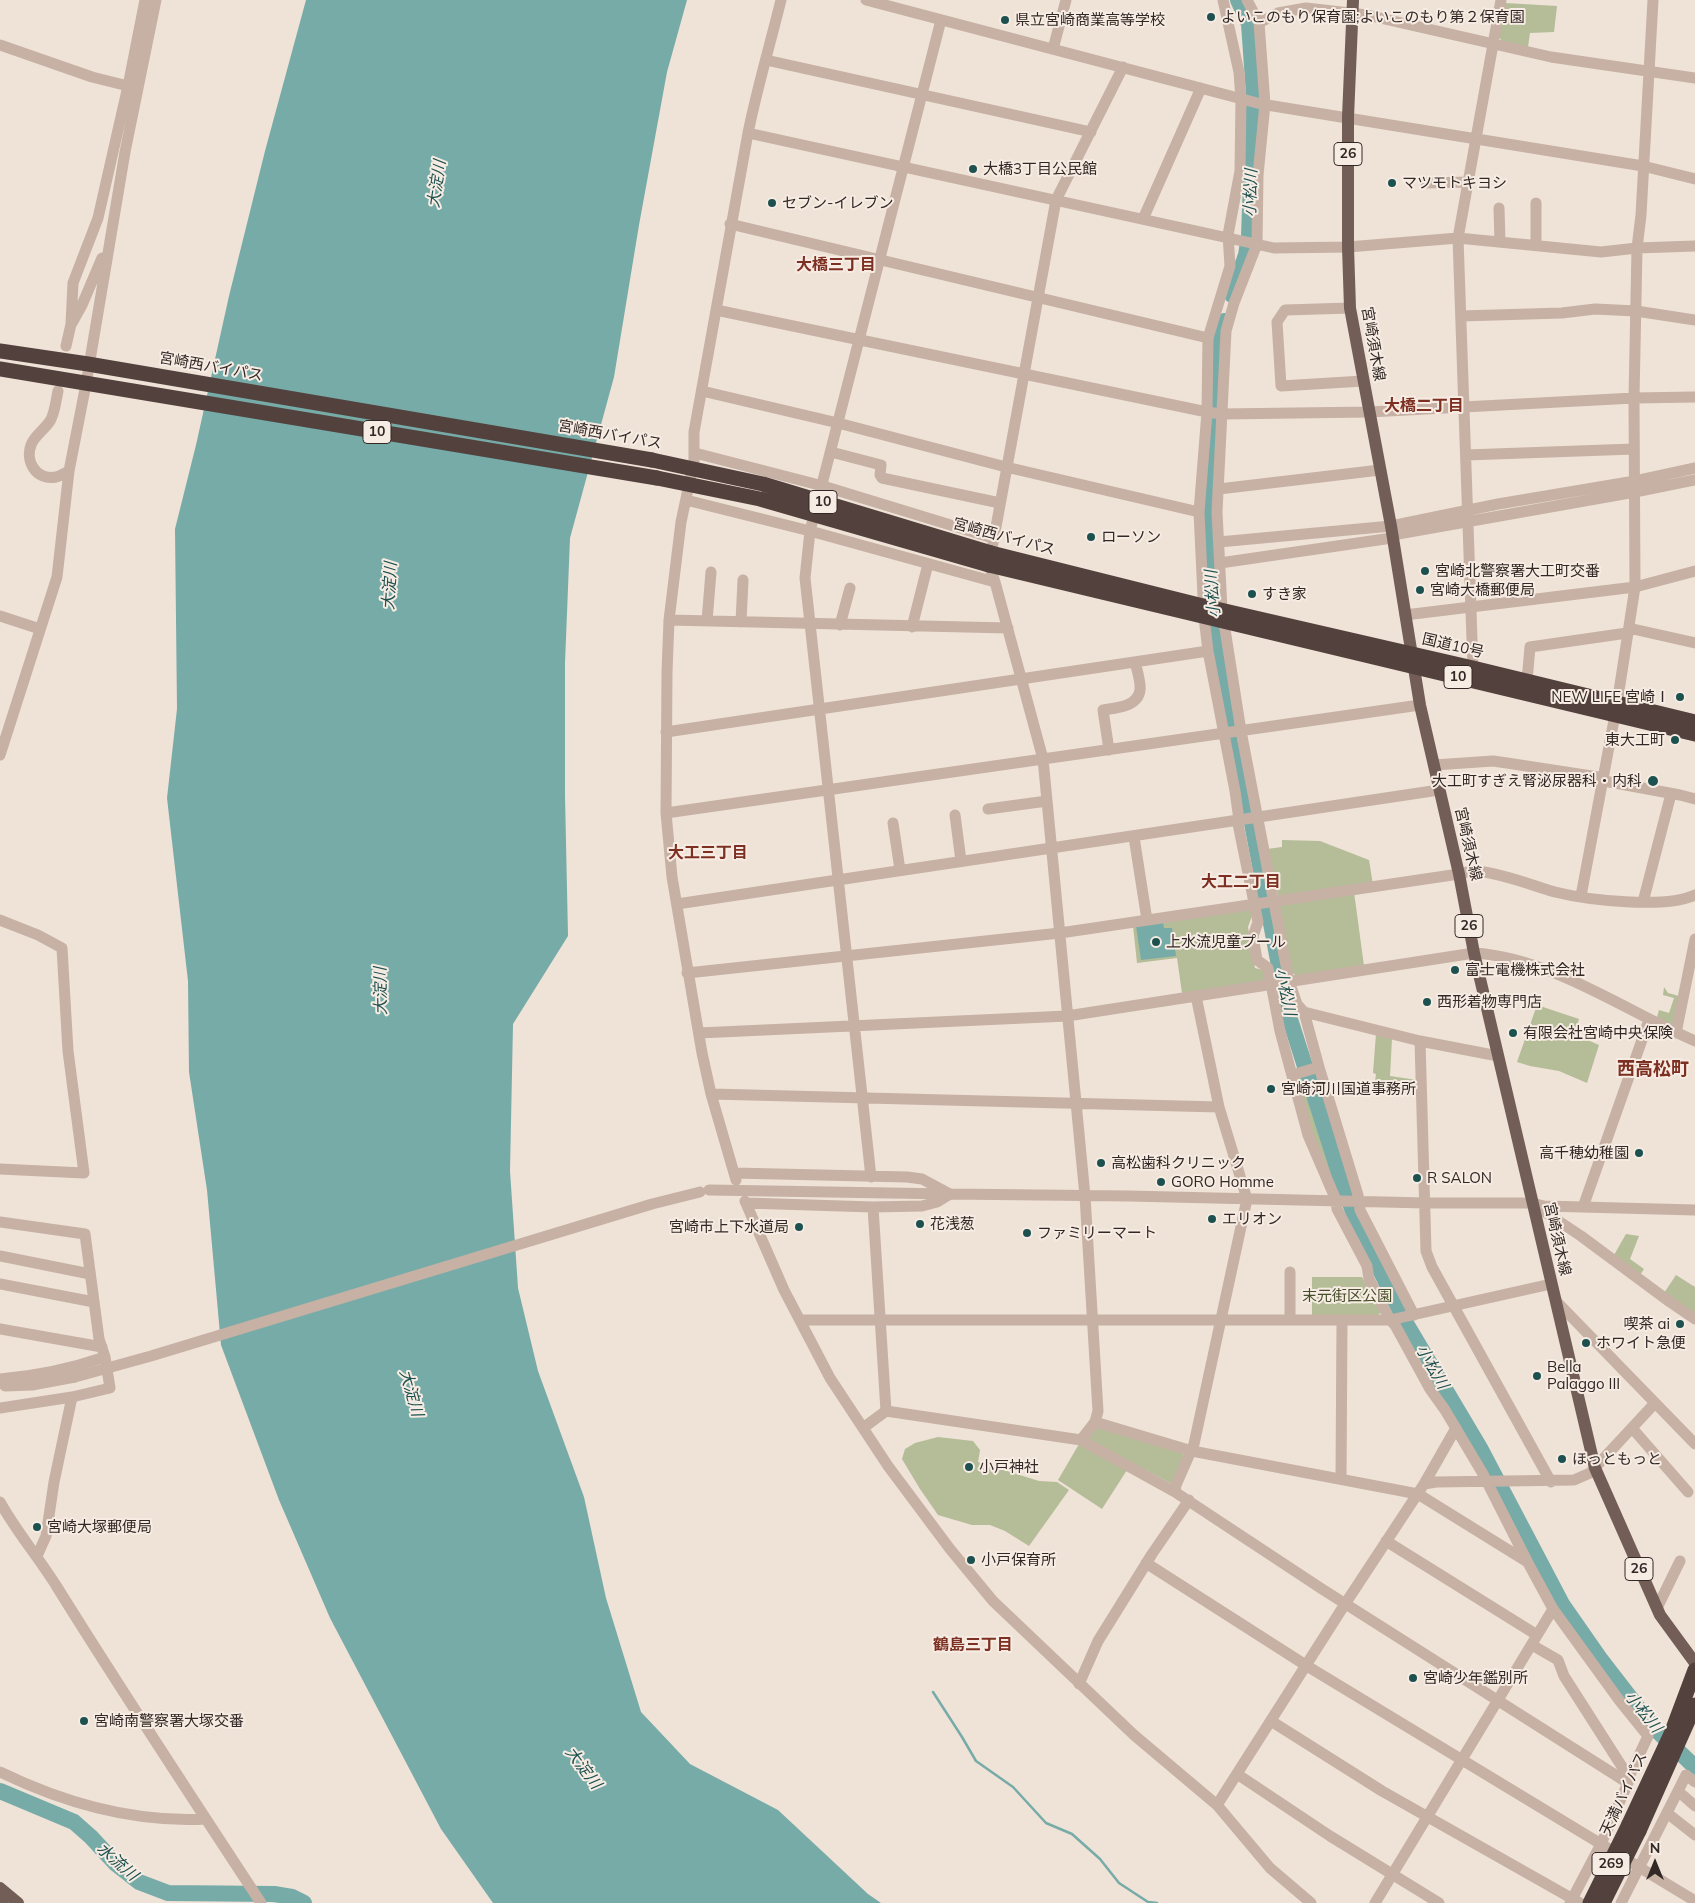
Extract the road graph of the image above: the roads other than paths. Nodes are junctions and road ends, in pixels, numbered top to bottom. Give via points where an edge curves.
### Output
1 (145, 0) edge
2 (156, 0) edge
3 (781, 0) edge
4 (866, 0) edge
5 (1066, 0) edge
6 (1223, 0) edge
7 (1247, 0) edge
8 (1353, 0) edge
9 (1501, 0) edge
10 (1653, 0) edge
11 (1352, 13) junction
12 (941, 20) junction
13 (1258, 23) junction
14 (1493, 44) junction
15 (0, 45) edge
16 (1053, 49) junction
17 (766, 60) junction
18 (1123, 67) junction
19 (1648, 72) junction
20 (1695, 78) edge
21 (128, 86) junction
22 (1201, 88) junction
23 (922, 94) junction
24 (1244, 99) junction
25 (1263, 104) junction
26 (1348, 116) junction
27 (1091, 132) junction
28 (748, 133) junction
29 (1475, 138) junction
30 (1644, 166) junction
31 (904, 167) junction
32 (1695, 179) edge
33 (1468, 182) junction
34 (1426, 183) dead end
35 (1056, 200) junction
36 (1536, 203) dead end
37 (1499, 208) dead end
38 (1143, 219) junction
39 (730, 224) junction
40 (111, 236) junction
41 (1458, 238) junction
42 (1234, 239) junction
43 (1500, 242) junction
44 (1257, 244) junction
45 (1536, 245) junction
46 (1348, 246) junction
47 (1695, 246) edge
48 (1637, 248) junction
49 (880, 260) junction
50 (1038, 298) junction
51 (1350, 308) junction
52 (716, 310) junction
53 (1636, 311) junction
54 (1461, 316) junction
55 (1695, 320) edge
56 (71, 324) junction
57 (1208, 338) junction
58 (860, 340) junction
59 (66, 346) dead end
60 (0, 351) edge
61 (88, 364) junction
62 (0, 369) edge
63 (1025, 374) junction
64 (1363, 381) junction
65 (86, 384) junction
66 (58, 391) dead end
67 (702, 391) junction
68 (1695, 397) edge
69 (1634, 398) junction
70 (1463, 407) junction
71 (1207, 412) junction
72 (1369, 412) junction
73 (1222, 414) junction
74 (838, 423) junction
75 (1634, 449) junction
76 (831, 452) junction
77 (695, 453) junction
78 (1466, 456) junction
79 (1006, 467) junction
80 (1695, 468) edge
81 (70, 470) junction
82 (1380, 470) junction
83 (1695, 480) edge
84 (823, 486) junction
85 (1635, 487) junction
86 (1219, 489) junction
87 (686, 500) junction
88 (1000, 503) junction
89 (1199, 512) junction
90 (1468, 516) junction
91 (810, 531) junction
92 (1392, 532) junction
93 (993, 538) junction
94 (1218, 542) junction
95 (990, 559) junction
96 (1220, 563) junction
97 (928, 564) junction
98 (1695, 571) edge
99 (710, 572) dead end
100 (743, 580) dead end
101 (995, 582) junction
102 (1635, 587) junction
103 (850, 588) dead end
104 (1471, 607) junction
105 (1213, 614) junction
106 (1405, 615) junction
107 (0, 616) edge
108 (669, 620) junction
109 (708, 621) junction
110 (741, 622) junction
111 (810, 624) junction
112 (840, 625) junction
113 (912, 627) junction
114 (1008, 628) junction
115 (40, 630) junction
116 (1627, 633) junction
117 (1695, 643) edge
118 (1208, 651) junction
119 (1412, 660) junction
120 (1135, 662) junction
121 (1473, 668) junction
122 (1022, 680) junction
123 (1527, 681) junction
124 (1420, 705) junction
125 (1616, 709) junction
126 (819, 710) junction
127 (1695, 722) edge
128 (1241, 731) junction
129 (666, 732) junction
130 (1223, 734) junction
131 (1695, 734) edge
132 (1109, 750) junction
133 (0, 755) edge
134 (1043, 759) junction
135 (1434, 765) junction
136 (1604, 781) junction
137 (829, 790) junction
138 (1439, 790) junction
139 (1671, 794) junction
140 (1695, 799) edge
141 (1047, 800) junction
142 (988, 808) dead end
143 (666, 813) junction
144 (954, 815) dead end
145 (1258, 817) junction
146 (1239, 820) junction
147 (893, 823) dead end
148 (1134, 837) junction
149 (1052, 848) junction
150 (961, 861) junction
151 (900, 870) junction
152 (1459, 874) junction
153 (838, 881) junction
154 (1695, 895) edge
155 (1581, 896) junction
156 (1274, 902) junction
157 (1644, 902) junction
158 (677, 904) junction
159 (1254, 905) junction
160 (0, 920) edge
161 (1147, 920) junction
162 (1060, 933) junction
163 (1695, 939) edge
164 (1474, 953) junction
165 (846, 955) junction
166 (688, 973) junction
167 (1288, 981) junction
168 (1271, 984) junction
169 (1196, 996) junction
170 (1304, 1012) junction
171 (1068, 1016) junction
172 (1650, 1020) junction
173 (854, 1025) junction
174 (699, 1033) junction
175 (1676, 1033) junction
176 (1420, 1041) junction
177 (1695, 1041) edge
178 (1498, 1056) junction
179 (1319, 1067) junction
180 (1292, 1075) junction
181 (710, 1094) junction
182 (863, 1098) junction
183 (1076, 1103) junction
184 (1219, 1107) junction
185 (0, 1169) edge
186 (871, 1177) junction
187 (950, 1194) junction
188 (1085, 1196) junction
189 (1247, 1199) junction
190 (1336, 1200) junction
191 (1357, 1201) junction
192 (1426, 1203) junction
193 (1532, 1204) junction
194 (873, 1207) junction
195 (1583, 1207) junction
196 (1695, 1210) edge
197 (0, 1222) edge
198 (0, 1256) edge
199 (1290, 1272) dead end
200 (90, 1274) junction
201 (0, 1284) edge
202 (1551, 1284) junction
203 (1556, 1301) junction
204 (94, 1302) junction
205 (1454, 1306) junction
206 (1414, 1315) junction
207 (879, 1319) junction
208 (1092, 1319) junction
209 (1221, 1319) junction
210 (1695, 1319) edge
211 (800, 1320) junction
212 (1290, 1320) junction
213 (1342, 1320) junction
214 (1390, 1320) junction
215 (0, 1329) edge
216 (103, 1352) junction
217 (0, 1379) edge
218 (0, 1387) edge
219 (72, 1398) junction
220 (1655, 1404) junction
221 (0, 1408) edge
222 (886, 1411) junction
223 (1095, 1422) junction
224 (862, 1428) junction
225 (1456, 1428) junction
226 (1632, 1428) junction
227 (1082, 1440) junction
228 (1695, 1444) edge
229 (1192, 1451) junction
230 (1595, 1468) junction
231 (1341, 1479) junction
232 (1487, 1481) junction
233 (1551, 1482) junction
234 (1421, 1489) junction
235 (1175, 1492) junction
236 (1688, 1492) dead end
237 (1188, 1500) junction
238 (0, 1502) edge
239 (1386, 1541) junction
240 (37, 1556) junction
241 (1680, 1561) dead end
242 (1527, 1562) junction
243 (1146, 1564) junction
244 (1345, 1604) junction
245 (1657, 1608) junction
246 (1553, 1609) junction
247 (1534, 1640) junction
248 (1695, 1663) edge
249 (1306, 1666) junction
250 (1695, 1670) edge
251 (1079, 1684) junction
252 (1498, 1701) junction
253 (1695, 1705) edge
254 (1271, 1721) junction
255 (1675, 1738) junction
256 (1462, 1760) junction
257 (0, 1772) edge
258 (1237, 1774) junction
259 (1628, 1781) junction
260 (1695, 1782) edge
261 (1678, 1791) junction
262 (1217, 1805) junction
263 (1695, 1806) edge
264 (1667, 1813) junction
265 (1427, 1818) junction
266 (206, 1819) junction
267 (1634, 1828) junction
268 (1695, 1835) edge
269 (1601, 1844) junction
270 (1639, 1868) junction
271 (1392, 1874) junction
272 (0, 1888) edge
273 (1695, 1901) edge
274 (1574, 1902) edge
275 (18, 1903) edge
276 (260, 1903) edge
277 (1311, 1903) edge
278 (1375, 1903) edge
279 (1439, 1903) edge
280 (1590, 1903) edge
281 (1603, 1903) edge
282 (1621, 1903) edge

1 - 21 street
2 - 40 street
3 - 17 street
4 - 12 street
5 - 16 street
6 - 24 street
7 - 13 street
8 - 11 main road, 宮崎須木線 / 26
9 - 14 street
10 - 19 street
11 - 13 street via 1306,8 1278,13
11 - 14 street
11 - 26 main road, 宮崎須木線 / 26
12 - 16 street
12 - 23 street
13 - 25 street
14 - 19 street via 1550,57
14 - 29 street
15 - 21 street
16 - 18 street
17 - 23 street
17 - 28 street via 756,90
18 - 22 street
18 - 27 street
19 - 20 street
19 - 30 street
21 - 56 street via 98,218 73,283
22 - 24 street
22 - 38 street
23 - 27 street
23 - 31 street
24 - 25 street
24 - 42 street
25 - 26 street
25 - 44 street
26 - 29 street
26 - 46 main road, 宮崎須木線 / 26
27 - 35 street
28 - 31 street
28 - 39 street
29 - 30 street
29 - 33 street
30 - 32 street
30 - 48 street
31 - 35 street
31 - 49 street
33 - 34 street
33 - 41 street
35 - 38 street
35 - 50 street
36 - 45 street
37 - 43 street
38 - 42 street
39 - 49 street
39 - 52 street
40 - 56 street
40 - 61 street
41 - 43 street
41 - 46 street
41 - 54 street
42 - 44 street
42 - 57 street via 1230,266
43 - 45 street
44 - 46 street via 1274,248
44 - 73 street via 1226,330
45 - 48 street via 1601,252
46 - 51 main road, 宮崎須木線 / 26
47 - 48 street
48 - 53 street
49 - 50 street
49 - 58 street
50 - 57 street
50 - 63 street
51 - 64 main road, 宮崎須木線 / 26
51 - 64 street via 1285,310 1282,313 1278,322 1280,386
52 - 58 street
52 - 67 street
53 - 54 street via 1595,309
53 - 55 street
53 - 69 street
54 - 70 street
56 - 59 street
57 - 71 street
58 - 63 street
58 - 74 street
60 - 61 highway, 宮崎西バイパス / 10
61 - 65 street
61 - 95 highway, 宮崎西バイパス / 10, bridge via 661,462 763,484
62 - 65 highway, 宮崎西バイパス / 10
63 - 71 street
63 - 79 street
64 - 72 main road, 宮崎須木線 / 26
65 - 81 street
65 - 95 highway, 宮崎西バイパス / 10, bridge via 676,482 760,499
66 - 81 street via 51,419 32,443 29,453 36,472 44,476 56,477
67 - 74 street
67 - 77 street via 694,432
68 - 69 street
69 - 70 street
69 - 75 street
70 - 72 street
70 - 78 street
71 - 73 street
71 - 89 street
72 - 73 street
72 - 82 main road, 宮崎須木線 / 26
73 - 86 street
74 - 76 street
74 - 79 street
75 - 78 street
75 - 85 street
76 - 84 street
76 - 88 street via 881,466 882,478
77 - 84 street
77 - 87 street
78 - 90 street
79 - 88 street
79 - 89 street
80 - 85 street
81 - 115 street via 57,577
82 - 86 street
82 - 92 main road, 宮崎須木線 / 26
83 - 85 street
84 - 91 street
84 - 93 street
85 - 90 street
85 - 102 street
86 - 94 street
87 - 91 street
87 - 108 street
88 - 93 street
89 - 105 street
90 - 92 street
90 - 104 street
91 - 97 street
91 - 111 street via 805,578
92 - 94 street
92 - 96 street
92 - 106 main road, 宮崎須木線 / 26
93 - 95 street
94 - 96 street
95 - 101 street
95 - 105 highway, 宮崎西バイパス / 10
96 - 105 street
97 - 101 street
97 - 113 street
98 - 102 street
99 - 109 street
100 - 110 street
101 - 114 street
102 - 104 street
102 - 116 street
103 - 112 street
104 - 106 street
104 - 121 street
105 - 118 street
105 - 119 highway, 国道10号 / 10
105 - 128 street
106 - 119 main road, 宮崎須木線 / 26
107 - 115 street
108 - 109 street
108 - 129 street
109 - 110 street
110 - 111 street
111 - 112 street
111 - 126 street
112 - 113 street
113 - 114 street
114 - 122 street
115 - 133 street
116 - 117 street via 1632,629
116 - 123 street via 1530,647
116 - 125 street
118 - 120 street
118 - 130 street
119 - 121 highway, 国道10号 / 10
119 - 124 main road, 宮崎須木線 / 26
119 - 125 highway, 国道10号 / 10
120 - 122 street
120 - 132 street via 1140,691 1137,696 1126,706 1103,710
121 - 123 highway, 国道10号 / 10
122 - 126 street
122 - 134 street
123 - 125 highway, 国道10号 / 10
124 - 128 street
124 - 135 main road, 宮崎須木線 / 26
125 - 127 highway, 国道10号 / 10
125 - 131 highway, 国道10号 / 10
125 - 136 street
126 - 129 street
126 - 137 street
128 - 130 street
128 - 145 street
129 - 143 street
130 - 132 street
130 - 146 street
132 - 134 street
134 - 137 street
134 - 141 street
135 - 136 street via 1493,761 1586,774
135 - 138 main road, 宮崎須木線 / 26
136 - 139 street
136 - 155 street
137 - 143 street
137 - 153 street
138 - 145 street
138 - 152 main road, 宮崎須木線 / 26
139 - 140 street
139 - 157 street
141 - 142 street
141 - 149 street
143 - 158 street
144 - 150 street
145 - 146 street
145 - 156 street
146 - 148 street
146 - 159 street
147 - 151 street
148 - 149 street
148 - 161 street
149 - 150 street
149 - 162 street
150 - 151 street
151 - 153 street
152 - 155 street via 1475,870
152 - 156 street
152 - 164 main road, 宮崎須木線 / 26
153 - 158 street
153 - 165 street
154 - 157 street
155 - 157 street
156 - 159 street
156 - 167 street
158 - 166 street
159 - 161 street
159 - 168 street via 1258,922 1253,936 1257,960 1268,968
160 - 185 street via 62,948 68,1051 84,1173
161 - 162 street
162 - 165 street
162 - 171 street
163 - 175 street
164 - 167 street
164 - 172 street via 1495,954 1551,972 1590,988
164 - 178 main road, 宮崎須木線 / 26
165 - 166 street
165 - 173 street
166 - 174 street
167 - 168 street
167 - 170 street
168 - 169 street
168 - 180 street
169 - 171 street
169 - 184 street
170 - 176 street
170 - 179 street
171 - 173 street
171 - 183 street
172 - 175 street
172 - 195 street
173 - 174 street
173 - 182 street
174 - 181 street
175 - 177 street
176 - 178 street
176 - 192 street
178 - 193 main road, 宮崎須木線 / 26
179 - 180 street
179 - 191 street
180 - 190 street via 1308,1134
181 - 182 street
181 - 186 street via 735,1176
182 - 183 street
182 - 186 street
183 - 184 street
183 - 188 street
184 - 189 street
186 - 187 street via 922,1179
187 - 188 street
187 - 194 street via 922,1206
187 - 218 street, bridge via 700,1192 150,1356 74,1377
188 - 189 street
188 - 208 street
189 - 190 street
189 - 209 street
190 - 191 street
190 - 214 street via 1337,1209 1367,1266 1368,1279
191 - 192 street
191 - 206 street
192 - 193 street
192 - 205 street via 1426,1251
193 - 195 street
193 - 202 main road, 宮崎須木線 / 26
193 - 210 street via 1582,1236
194 - 207 street
194 - 211 street via 746,1202
195 - 196 street
197 - 200 street via 86,1234
198 - 200 street
199 - 212 street
200 - 204 street
201 - 204 street
202 - 203 main road, 宮崎須木線 / 26
202 - 205 street
203 - 220 street
203 - 230 main road, 宮崎須木線 / 26
204 - 216 street
205 - 206 street
205 - 233 street
206 - 214 street
207 - 208 street
207 - 211 street
207 - 222 street
208 - 209 street
208 - 223 street via 1098,1411
209 - 212 street
209 - 229 street
211 - 224 street via 830,1378
212 - 213 street
213 - 214 street
213 - 231 street
214 - 225 street
215 - 216 street
216 - 217 street via 76,1367
216 - 219 street via 110,1388
219 - 221 street
219 - 240 street via 46,1536
220 - 226 street
220 - 228 street
222 - 224 street
222 - 227 street
223 - 227 street
223 - 229 street
224 - 251 street via 939,1535 993,1602
225 - 232 street
225 - 234 street
226 - 230 street
226 - 236 street
227 - 235 street
229 - 231 street
229 - 235 street
230 - 233 street via 1574,1480
230 - 245 main road, 宮崎須木線 / 26
231 - 234 street
232 - 233 street
232 - 234 street via 1436,1482
232 - 242 street
234 - 239 street
234 - 242 street
235 - 237 street
237 - 243 street
237 - 244 street
238 - 240 street
239 - 244 street
239 - 247 street
240 - 266 street
241 - 245 street
242 - 246 street
243 - 249 street
243 - 251 street via 1098,1641
244 - 249 street
244 - 252 street
245 - 248 main road, 宮崎須木線 / 26
246 - 247 street
246 - 259 street via 1648,1736
247 - 252 street
247 - 259 street via 1558,1660 1564,1676
249 - 254 street
249 - 256 street
250 - 255 highway, 天満バイパス / 269
251 - 262 street
252 - 256 street
252 - 259 street
253 - 255 highway, 天満バイパス / 269
254 - 258 street
254 - 265 street
255 - 267 highway, 天満バイパス / 269
256 - 265 street
256 - 269 street
257 - 266 street via 79,1803 116,1813 180,1820
258 - 262 street
258 - 271 street
259 - 269 street
260 - 261 street via 1686,1775
261 - 263 street
261 - 264 street
262 - 277 street via 1270,1868
264 - 268 street
264 - 270 street
265 - 271 street
265 - 274 street
266 - 276 street
267 - 280 highway, 天満バイパス / 269, bridge
267 - 281 highway, 天満バイパス / 269, bridge
269 - 270 street
269 - 274 street
270 - 273 street
270 - 282 street
271 - 278 street
271 - 279 street
272 - 275 main road

